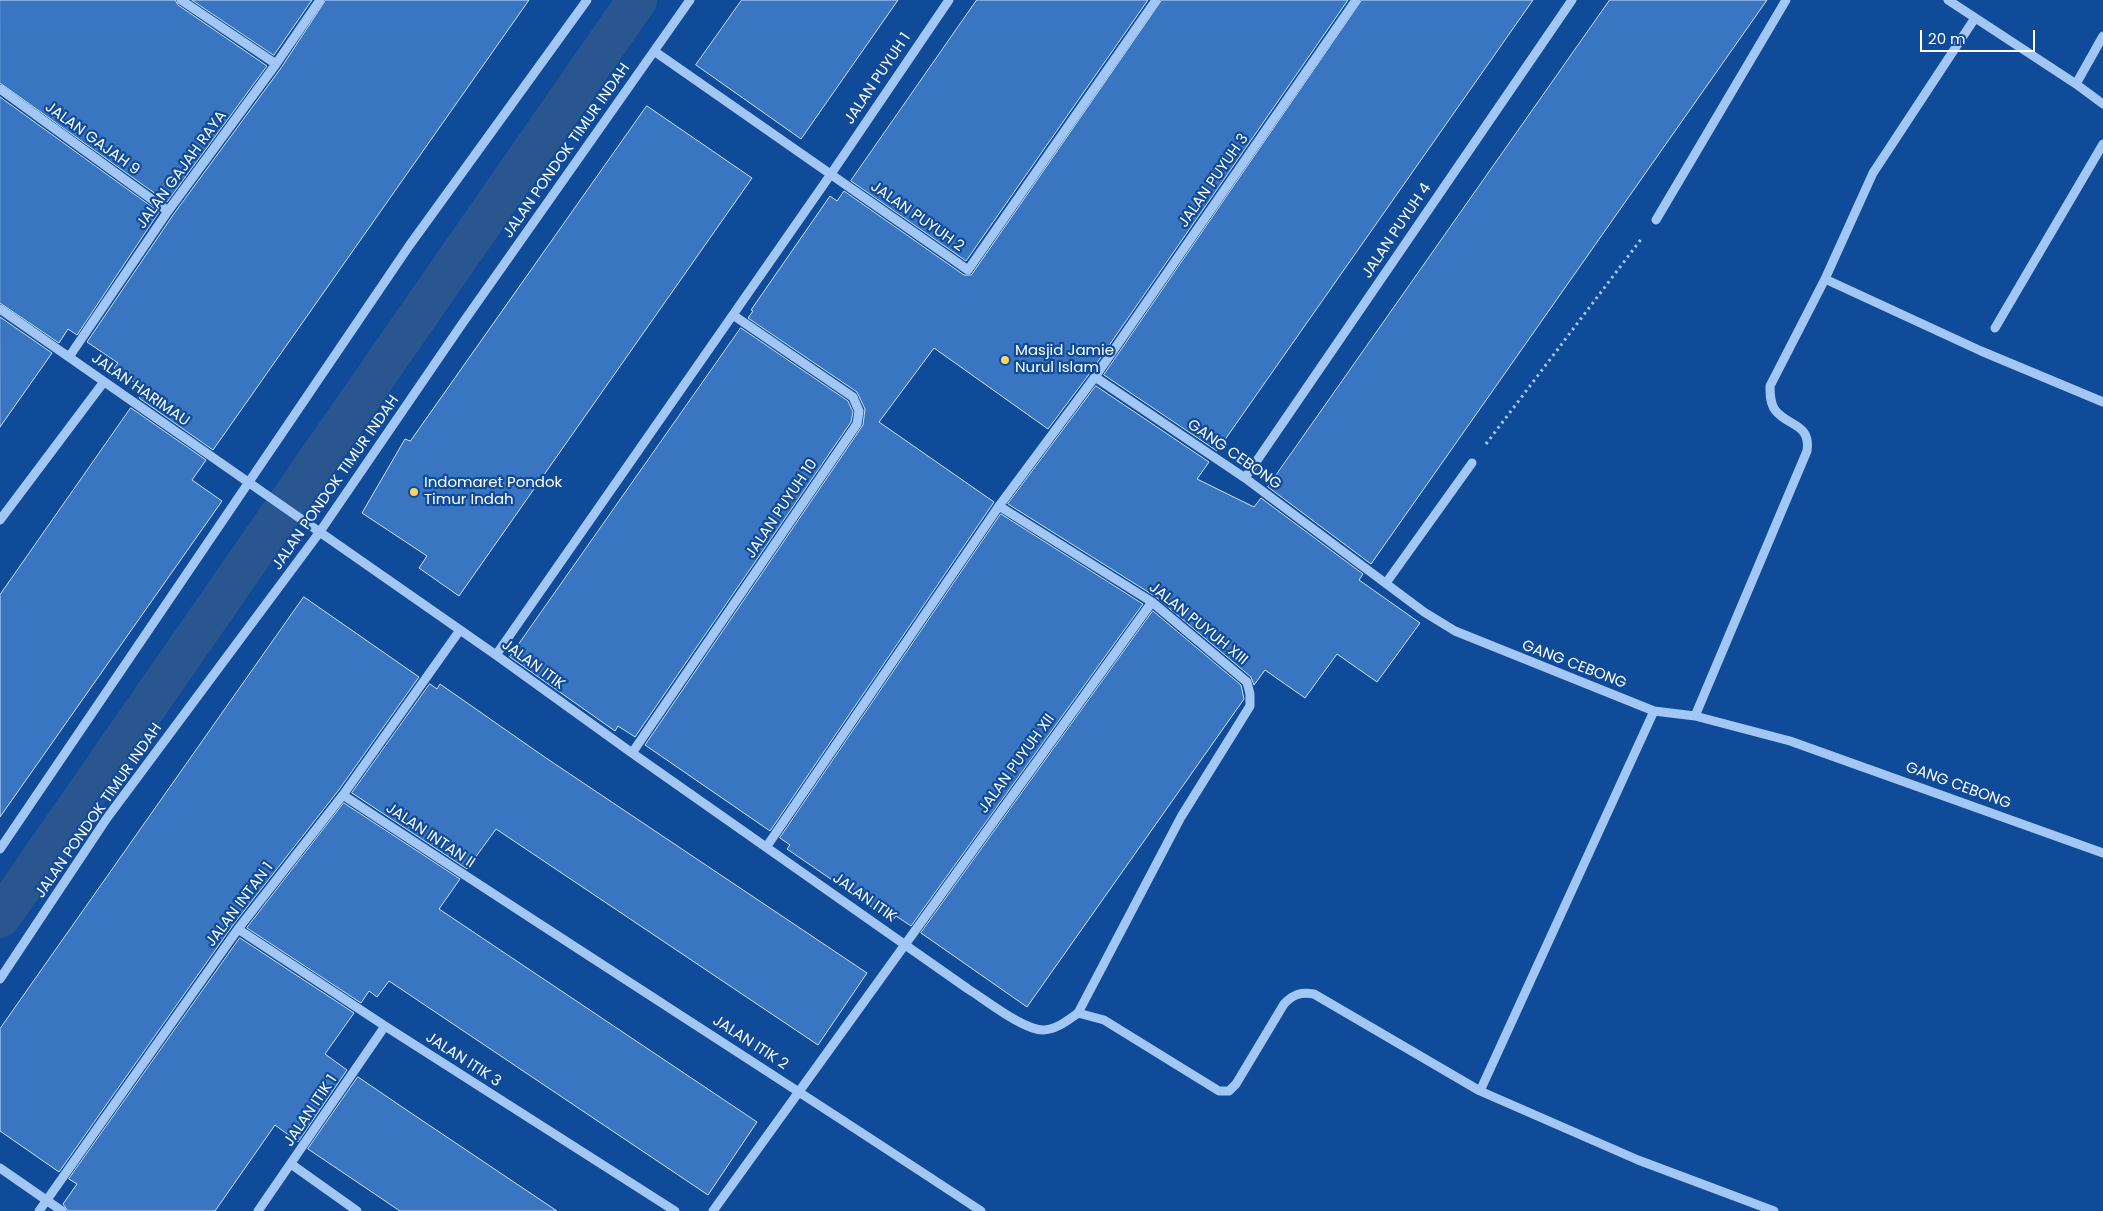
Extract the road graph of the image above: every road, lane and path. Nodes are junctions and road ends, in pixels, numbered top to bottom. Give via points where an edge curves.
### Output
1 (180, 0) edge
2 (320, 0) edge
3 (587, 0) edge
4 (690, 0) edge
5 (949, 0) edge
6 (1156, 0) edge
7 (1356, 0) edge
8 (1572, 0) edge
9 (1786, 0) edge
10 (1948, 0) edge
11 (1975, 18) junction
12 (2103, 36) edge
13 (654, 51) junction
14 (276, 64) junction
15 (2076, 84) junction
16 (0, 89) edge
17 (2103, 104) edge
18 (2103, 144) edge
19 (831, 174) junction
20 (168, 211) junction
21 (1656, 220) joint
22 (1825, 278) junction
23 (0, 309) edge
24 (734, 315) junction
25 (1995, 328) dead end
26 (69, 357) junction
27 (1095, 377) junction
28 (104, 382) junction
29 (2103, 402) edge
30 (1472, 463) joint
31 (1245, 478) junction
32 (248, 483) junction
33 (999, 506) junction
34 (0, 520) edge
35 (319, 533) junction
36 (1386, 583) junction
37 (1152, 602) junction
38 (460, 630) junction
39 (496, 655) junction
40 (1654, 711) junction
41 (1695, 716) junction
42 (632, 753) junction
43 (343, 795) junction
44 (767, 846) junction
45 (0, 849) edge
46 (2103, 853) edge
47 (502, 900) joint
48 (238, 929) junction
49 (904, 943) junction
50 (0, 979) edge
51 (1078, 1013) junction
52 (385, 1026) junction
53 (800, 1091) junction
54 (1480, 1091) junction
55 (291, 1164) junction
56 (0, 1168) edge
57 (46, 1200) junction
58 (39, 1211) edge
59 (62, 1211) edge
60 (258, 1211) edge
61 (357, 1211) edge
62 (675, 1211) edge
63 (713, 1211) edge
64 (981, 1211) edge
65 (1774, 1211) edge

1 - 14 street
2 - 14 street, JALAN GAJAH RAYA
3 - 32 street via 408,246
4 - 13 street, JALAN PONDOK TIMUR INDAH
5 - 19 street, JALAN PUYUH 1
6 - 19 street, JALAN PUYUH 2 via 968,270
7 - 27 street, JALAN PUYUH 3
8 - 31 street, JALAN PUYUH 4
9 - 21 street
10 - 11 street
11 - 15 street
11 - 22 street via 1874,173
12 - 15 street
13 - 19 street, JALAN PUYUH 2
13 - 35 street, JALAN PONDOK TIMUR INDAH
14 - 20 street, JALAN GAJAH RAYA
15 - 17 street
16 - 20 street, JALAN GAJAH 9
18 - 25 street
19 - 24 street, JALAN PUYUH 1
20 - 26 street, JALAN GAJAH RAYA
21 - 30 path
22 - 29 street via 1981,351
22 - 41 street via 1770,386 1775,410 1806,434 1807,451
23 - 26 street, JALAN HARIMAU
24 - 39 street, JALAN PUYUH 1
24 - 42 street, JALAN PUYUH 10 via 853,397 858,411 857,424
26 - 28 street, JALAN HARIMAU
27 - 31 street, GANG CEBONG
27 - 33 street, JALAN PUYUH 3
28 - 32 street, JALAN HARIMAU
28 - 34 street
30 - 36 street
31 - 36 street, GANG CEBONG
32 - 35 street, JALAN HARIMAU
32 - 45 street
33 - 37 street, JALAN PUYUH XIII
33 - 44 street, JALAN PUYUH 3
35 - 38 street, JALAN ITIK
35 - 50 street, JALAN PONDOK TIMUR INDAH via 107,818
36 - 40 street, GANG CEBONG via 1455,631
37 - 49 street, JALAN PUYUH XII
37 - 51 street, JALAN PUYUH XIII via 1247,682 1250,706 1181,817
38 - 39 street, JALAN ITIK
38 - 43 street, JALAN INTAN 1
39 - 42 street, JALAN ITIK
40 - 41 street, GANG CEBONG
40 - 54 street
41 - 46 street, GANG CEBONG via 1790,741
42 - 44 street, JALAN ITIK
43 - 47 street, JALAN INTAN II
43 - 48 street, JALAN INTAN 1
44 - 49 street, JALAN ITIK
47 - 53 street, JALAN ITIK 2
48 - 52 street, JALAN ITIK 3
48 - 57 street, JALAN INTAN 1
49 - 51 street, JALAN ITIK via 1020,1023 1043,1030 1061,1025
49 - 53 street, JALAN PUYUH XII
51 - 54 street via 1104,1020 1219,1091 1229,1091 1289,998 1302,992 1314,994
52 - 55 street, JALAN ITIK 1
52 - 62 street, JALAN ITIK 3
53 - 63 street, JALAN PUYUH XII
53 - 64 street, JALAN ITIK 2
54 - 65 street via 1638,1160
55 - 60 street, JALAN ITIK 1
55 - 61 street
56 - 57 street
57 - 58 street, JALAN INTAN 1
57 - 59 street

